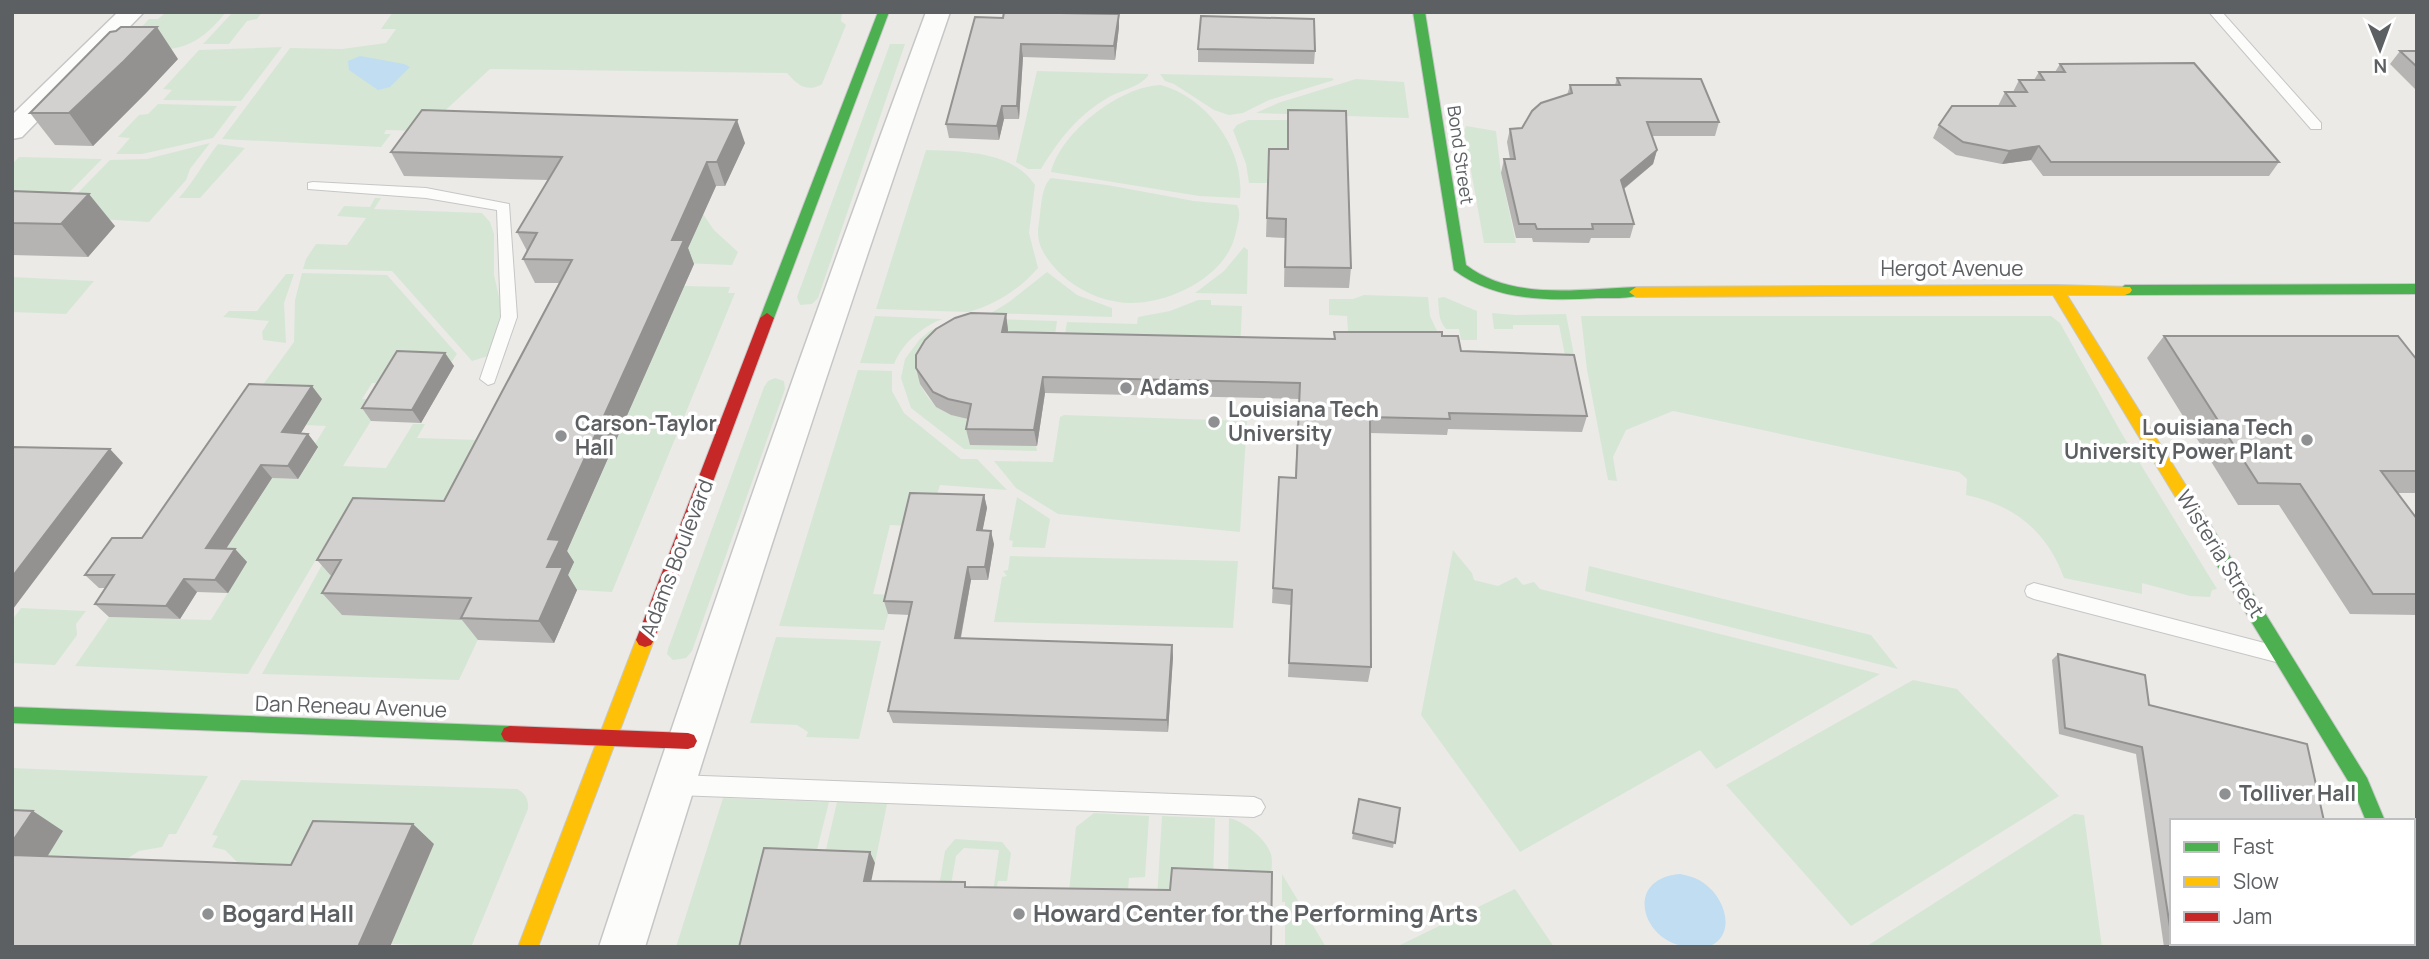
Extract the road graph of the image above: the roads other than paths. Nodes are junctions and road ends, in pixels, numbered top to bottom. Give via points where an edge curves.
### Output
1 (132, 12) edge
2 (884, 12) edge
3 (938, 12) edge
4 (1419, 12) edge
5 (2215, 12) edge
6 (2316, 126) dead end
7 (12, 131) edge
8 (313, 186) dead end
9 (1489, 288) joint
10 (2417, 289) edge
11 (2057, 290) junction
12 (488, 379) dead end
13 (2034, 591) dead end
14 (2283, 656) junction
15 (12, 715) edge
16 (609, 738) junction
17 (688, 741) junction
18 (676, 785) junction
19 (1254, 807) dead end
20 (2375, 819) edge
21 (528, 947) edge
22 (622, 947) edge

1 - 7 street
2 - 16 street, Adams Boulevard
3 - 17 street via 830,314
4 - 9 street, Bond Street via 1459,267
5 - 6 lane
8 - 12 lane via 426,193 504,207 509,317
9 - 11 street, Hergot Avenue via 1521,293
10 - 11 street, Hergot Avenue
11 - 14 street, Wisteria Street
13 - 14 lane
14 - 20 street, Wisteria Street via 2360,784
15 - 16 street, Dan Reneau Avenue
16 - 17 street, Dan Reneau Avenue
16 - 21 street, Adams Boulevard
17 - 18 street
18 - 19 lane
18 - 22 street

